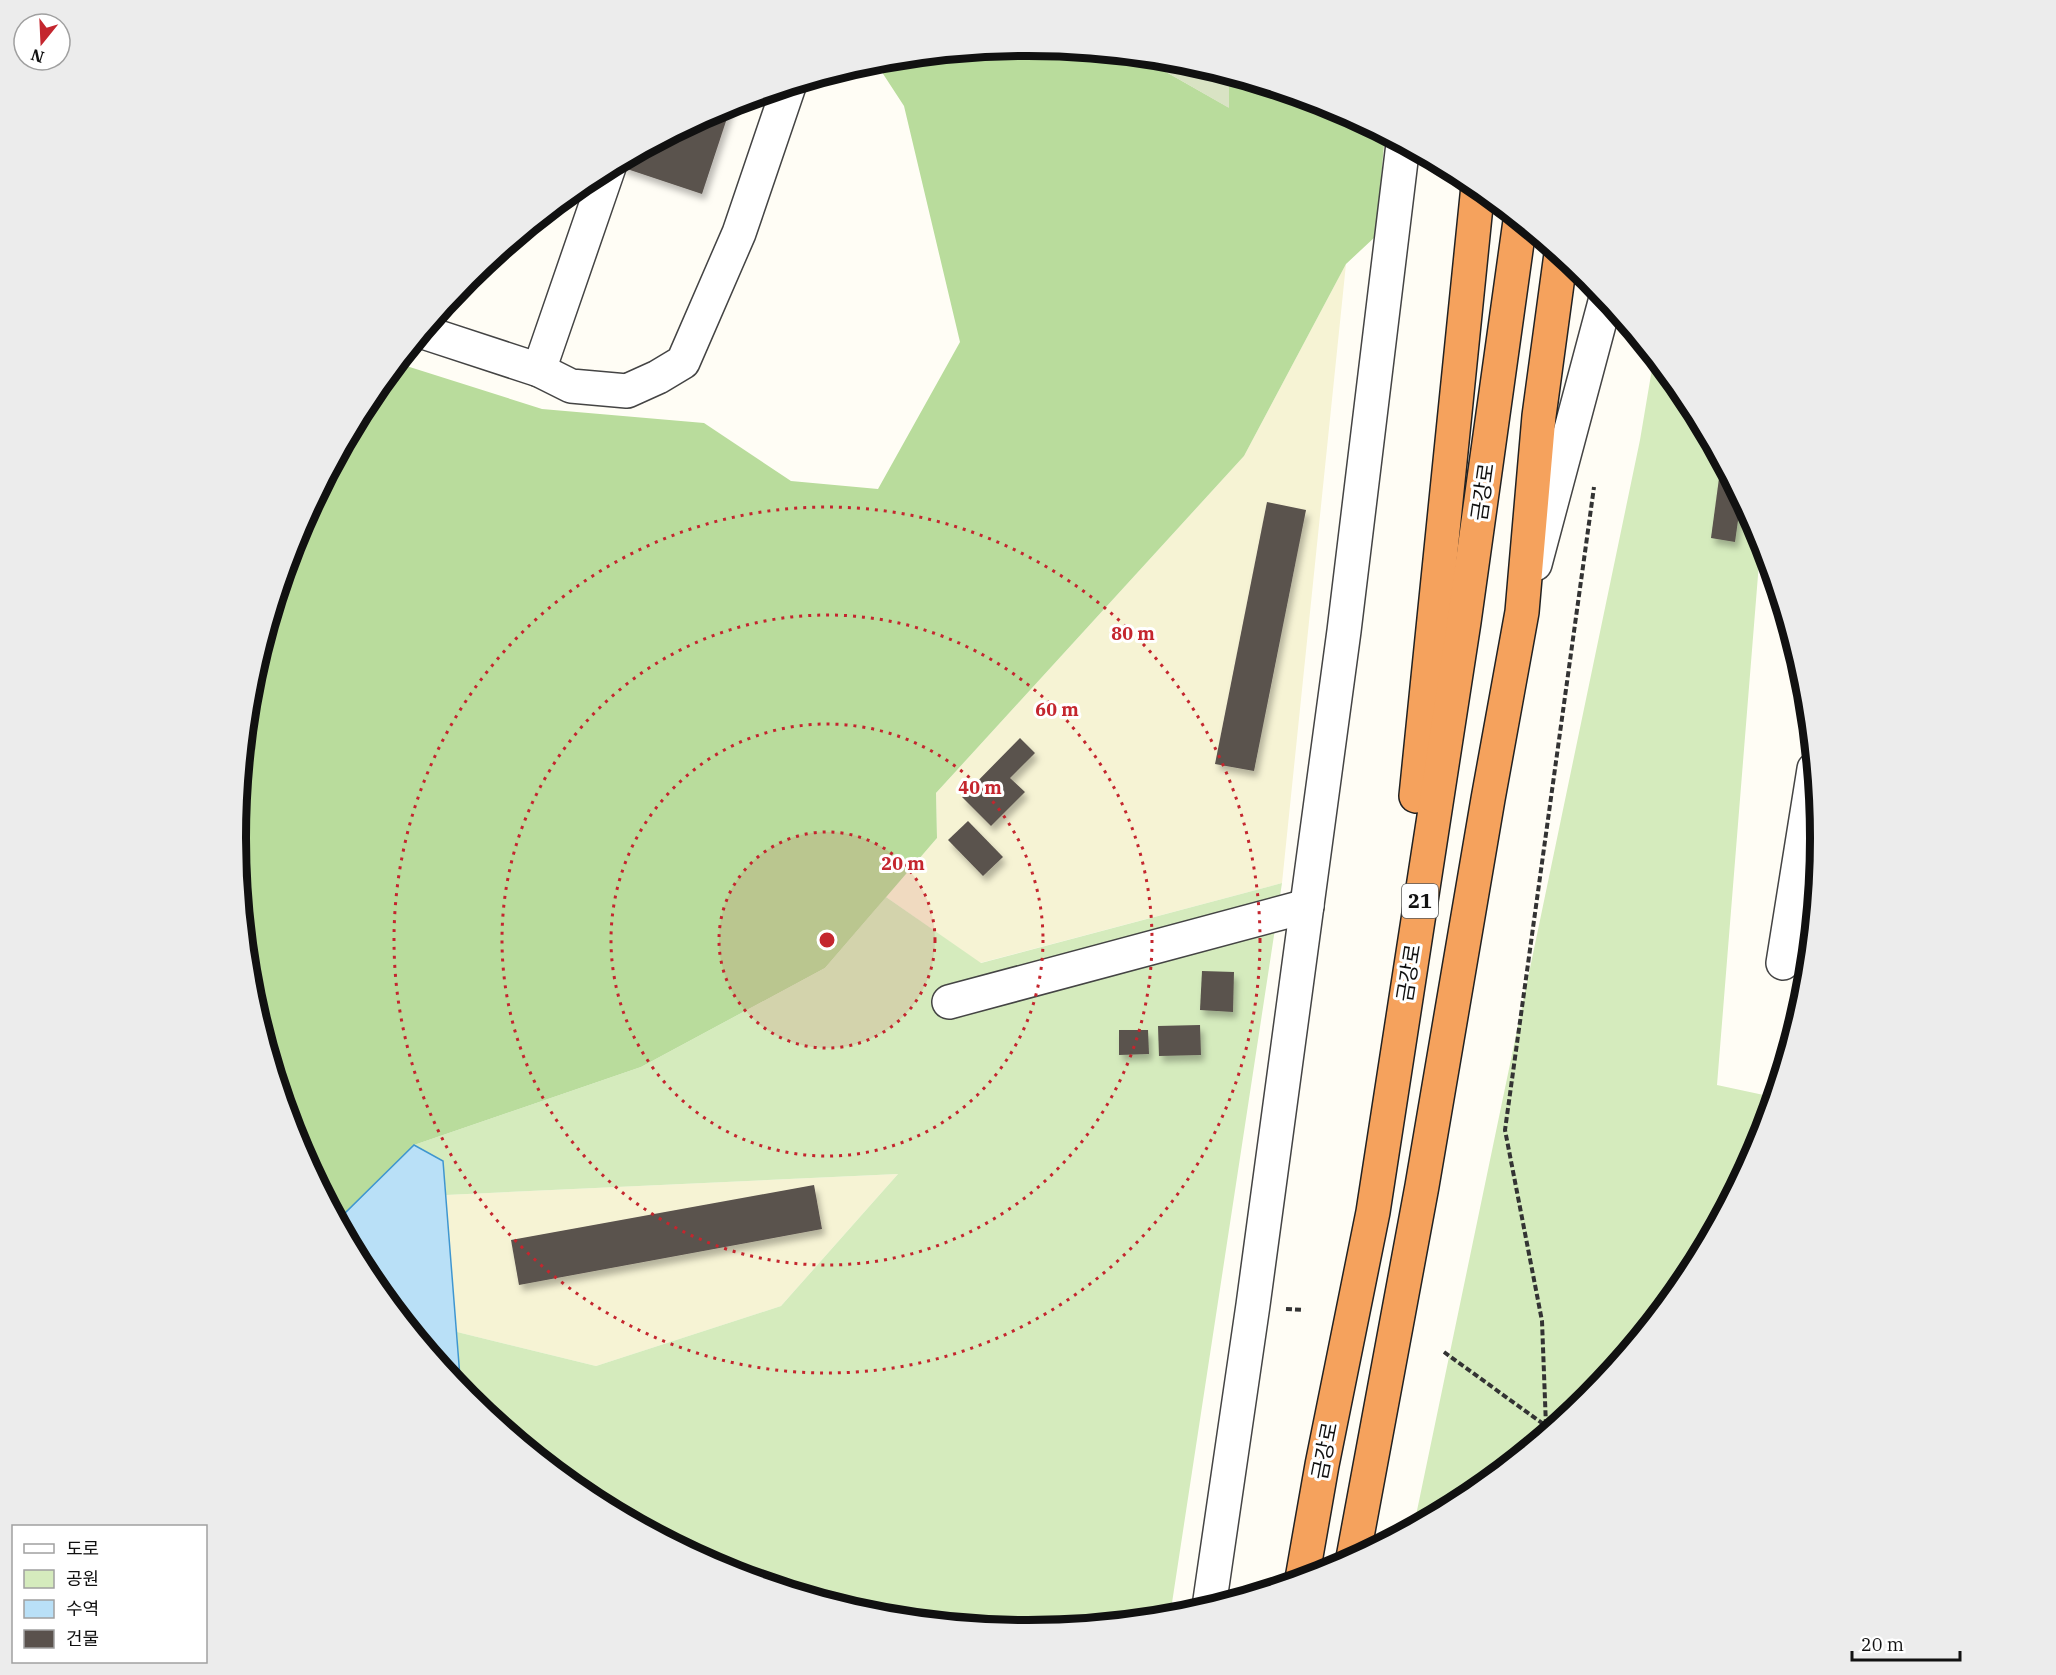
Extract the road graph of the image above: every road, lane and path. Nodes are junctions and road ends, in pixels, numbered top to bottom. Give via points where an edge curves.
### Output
1 (786, 94) edge
2 (1402, 151) edge
3 (604, 181) edge
4 (1477, 198) edge
5 (1519, 229) edge
6 (1560, 265) edge
7 (1603, 308) edge
8 (430, 334) edge
9 (539, 370) junction
10 (1595, 485) dead end
11 (1522, 612) junction
12 (1809, 803) edge
13 (1307, 906) junction
14 (1783, 963) dead end
15 (949, 1002) dead end
16 (1355, 1302) junction
17 (1444, 1352) dead end
18 (1546, 1423) edge
19 (1544, 1425) edge
20 (1355, 1548) edge
21 (1304, 1569) edge
22 (1210, 1597) edge

1 - 9 street via 738,232 683,362 627,391 571,386
2 - 13 street
3 - 9 street
4 - 16 highway via 1415,803
5 - 16 highway, 금강로 / 21 via 1464,622 1373,1212
6 - 11 highway, 21 via 1539,416
7 - 11 street
8 - 9 street
10 - 18 path via 1505,1130 1542,1321
11 - 20 highway, 21
12 - 14 street
13 - 15 street
13 - 22 street
16 - 21 highway, 금강로 / 21
17 - 19 path

